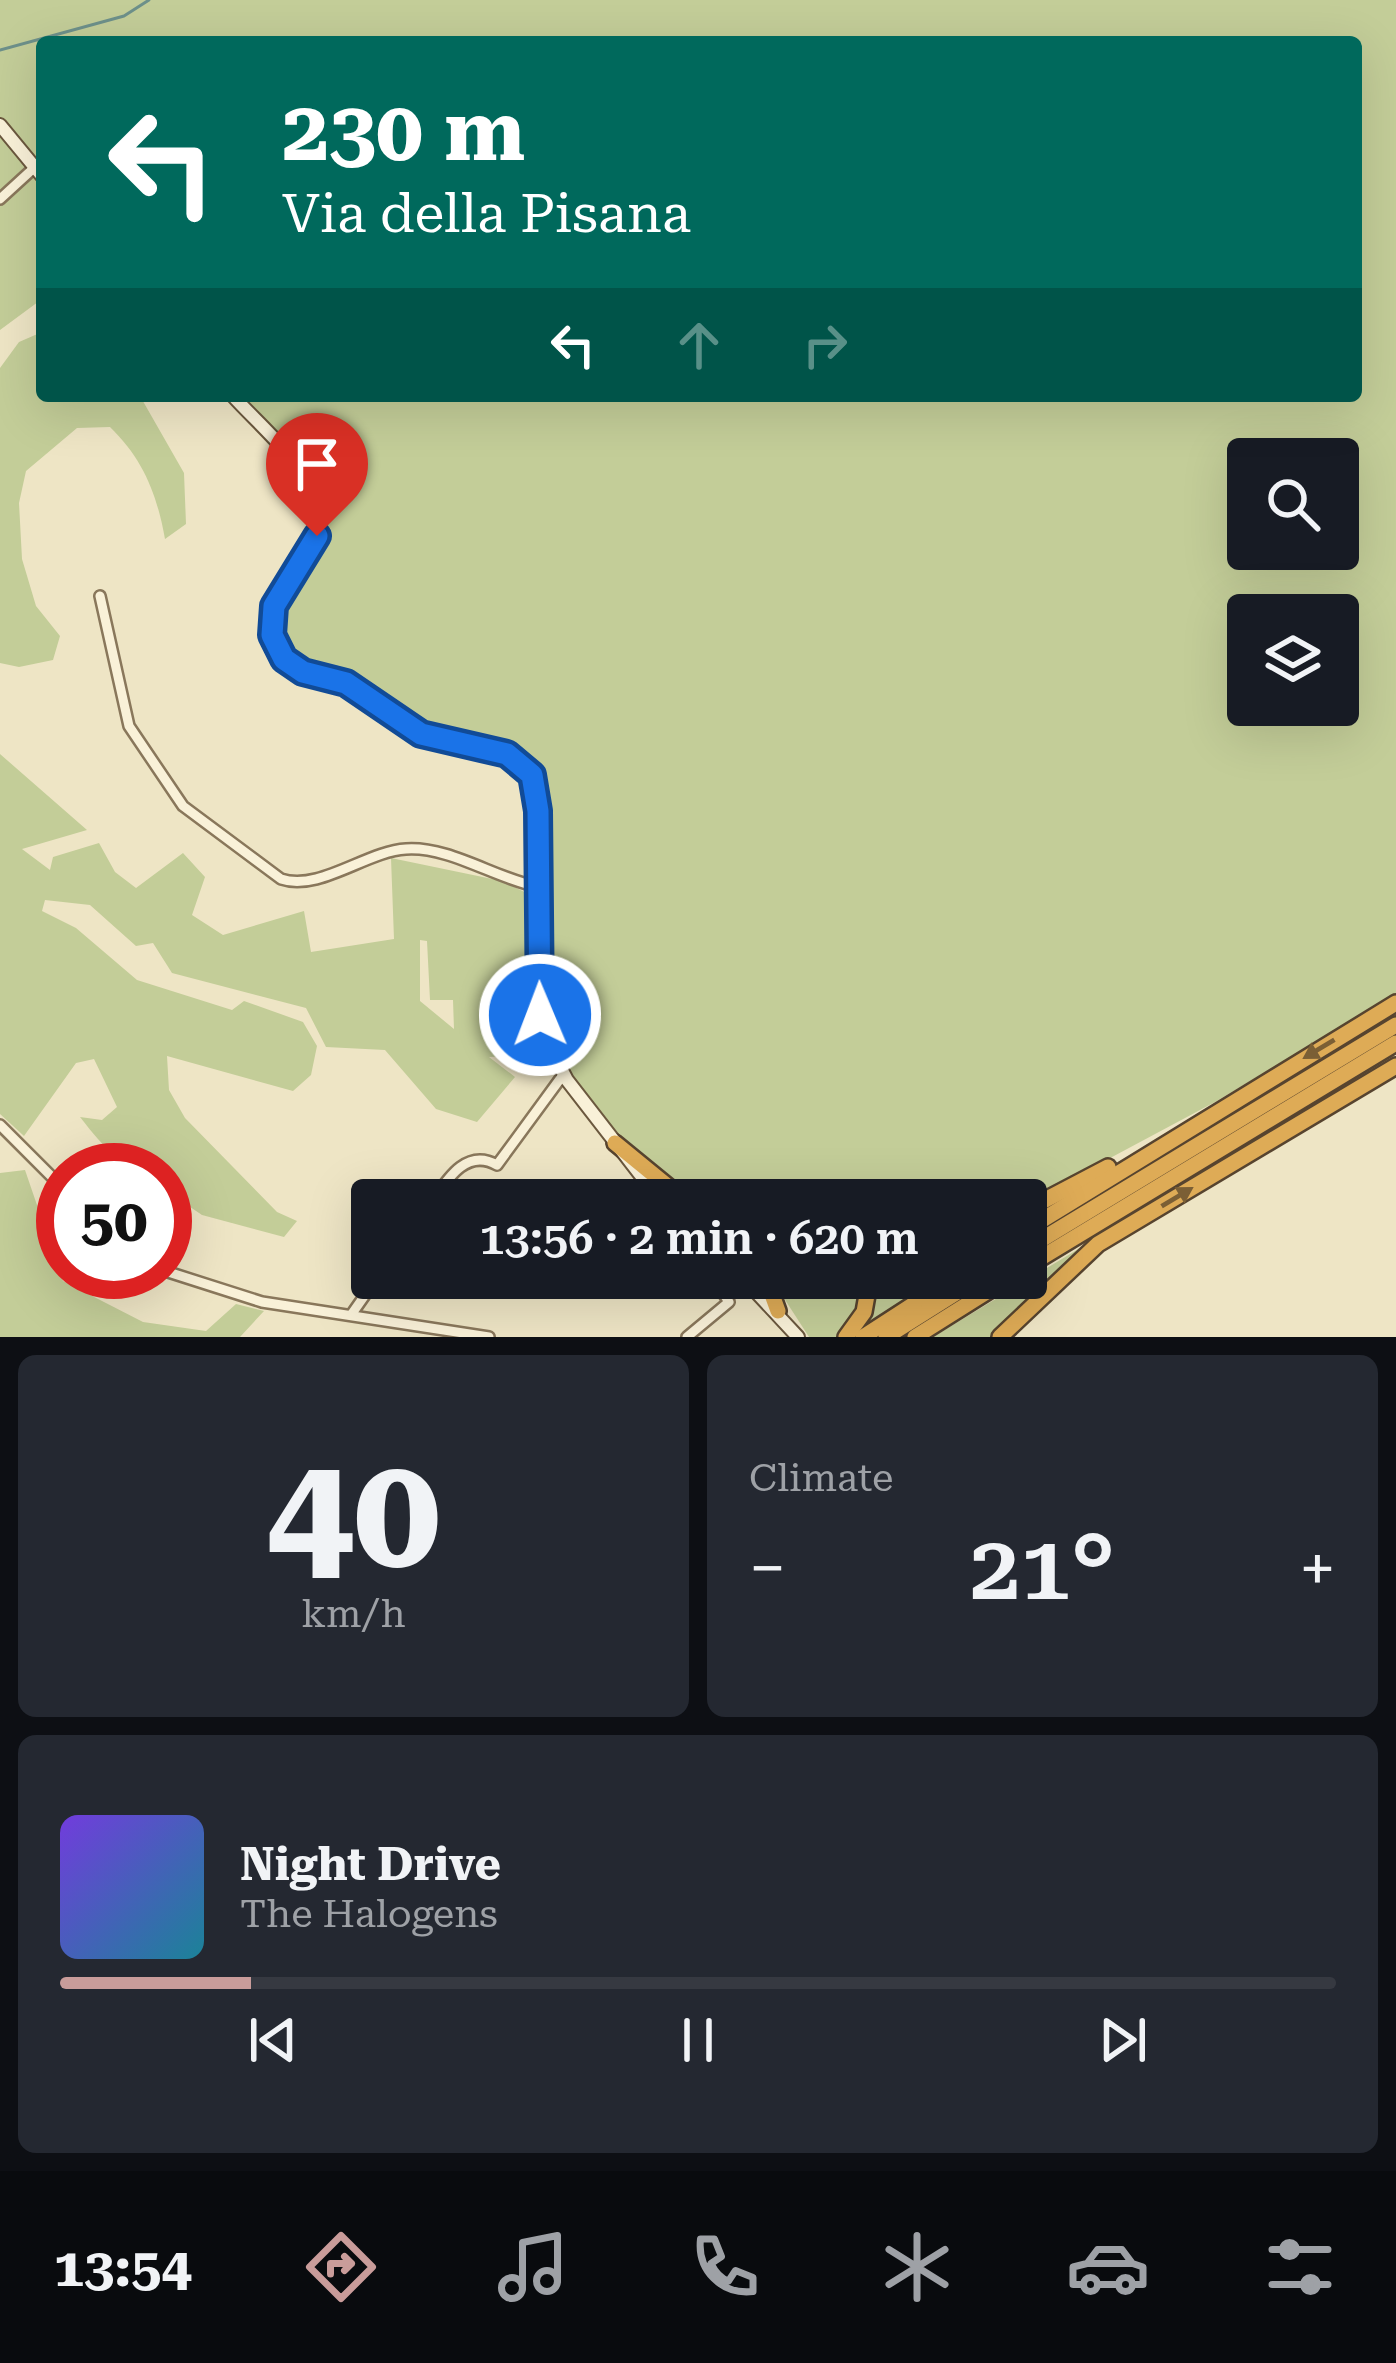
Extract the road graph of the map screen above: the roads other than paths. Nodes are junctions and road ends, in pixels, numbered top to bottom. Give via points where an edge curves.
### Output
1 (0, 125) edge
2 (36, 168) edge
3 (36, 174) edge
4 (0, 199) edge
5 (238, 402) edge
6 (100, 596) dead end
7 (539, 887) junction
8 (1396, 1003) edge
9 (1396, 1024) edge
10 (1396, 1043) edge
11 (1396, 1066) edge
12 (563, 1075) junction
13 (1243, 1094) junction
14 (0, 1125) edge
15 (615, 1143) junction
16 (36, 1161) edge
17 (451, 1179) edge
18 (643, 1179) edge
19 (660, 1179) edge
20 (1047, 1199) edge
21 (1047, 1217) edge
22 (1047, 1236) edge
23 (1047, 1254) edge
24 (1079, 1260) junction
25 (192, 1280) edge
26 (362, 1299) edge
27 (727, 1299) edge
28 (765, 1299) edge
29 (774, 1299) edge
30 (866, 1299) edge
31 (922, 1299) edge
32 (947, 1299) edge
33 (975, 1299) edge
34 (778, 1311) junction
35 (351, 1315) junction
36 (489, 1337) edge
37 (687, 1337) edge
38 (798, 1337) edge
39 (846, 1337) edge
40 (863, 1337) edge
41 (886, 1337) edge
42 (914, 1337) edge
43 (1000, 1337) edge
44 (1013, 1337) edge

1 - 2 main road
3 - 4 street
5 - 7 main road via 303,477 320,512 315,544 275,601 278,650 295,668 346,683 425,735 521,762 537,790
6 - 7 street via 129,726 181,803 281,879 300,881 410,848
7 - 12 main road via 540,1015
8 -> 13 highway
9 - 22 highway
10 - 23 highway
24 -> 11 highway
12 - 15 main road
12 - 17 street via 497,1166 465,1163
13 - 20 highway
13 - 21 highway
14 - 16 street
15 - 18 main road
15 - 19 highway
24 - 43 highway
24 - 44 highway
25 - 35 street via 262,1302
26 - 35 street
27 - 37 street
28 - 34 main road
29 - 34 highway
30 - 39 highway
31 - 40 highway
32 - 41 highway
33 - 42 highway
34 - 38 main road
35 - 36 street

